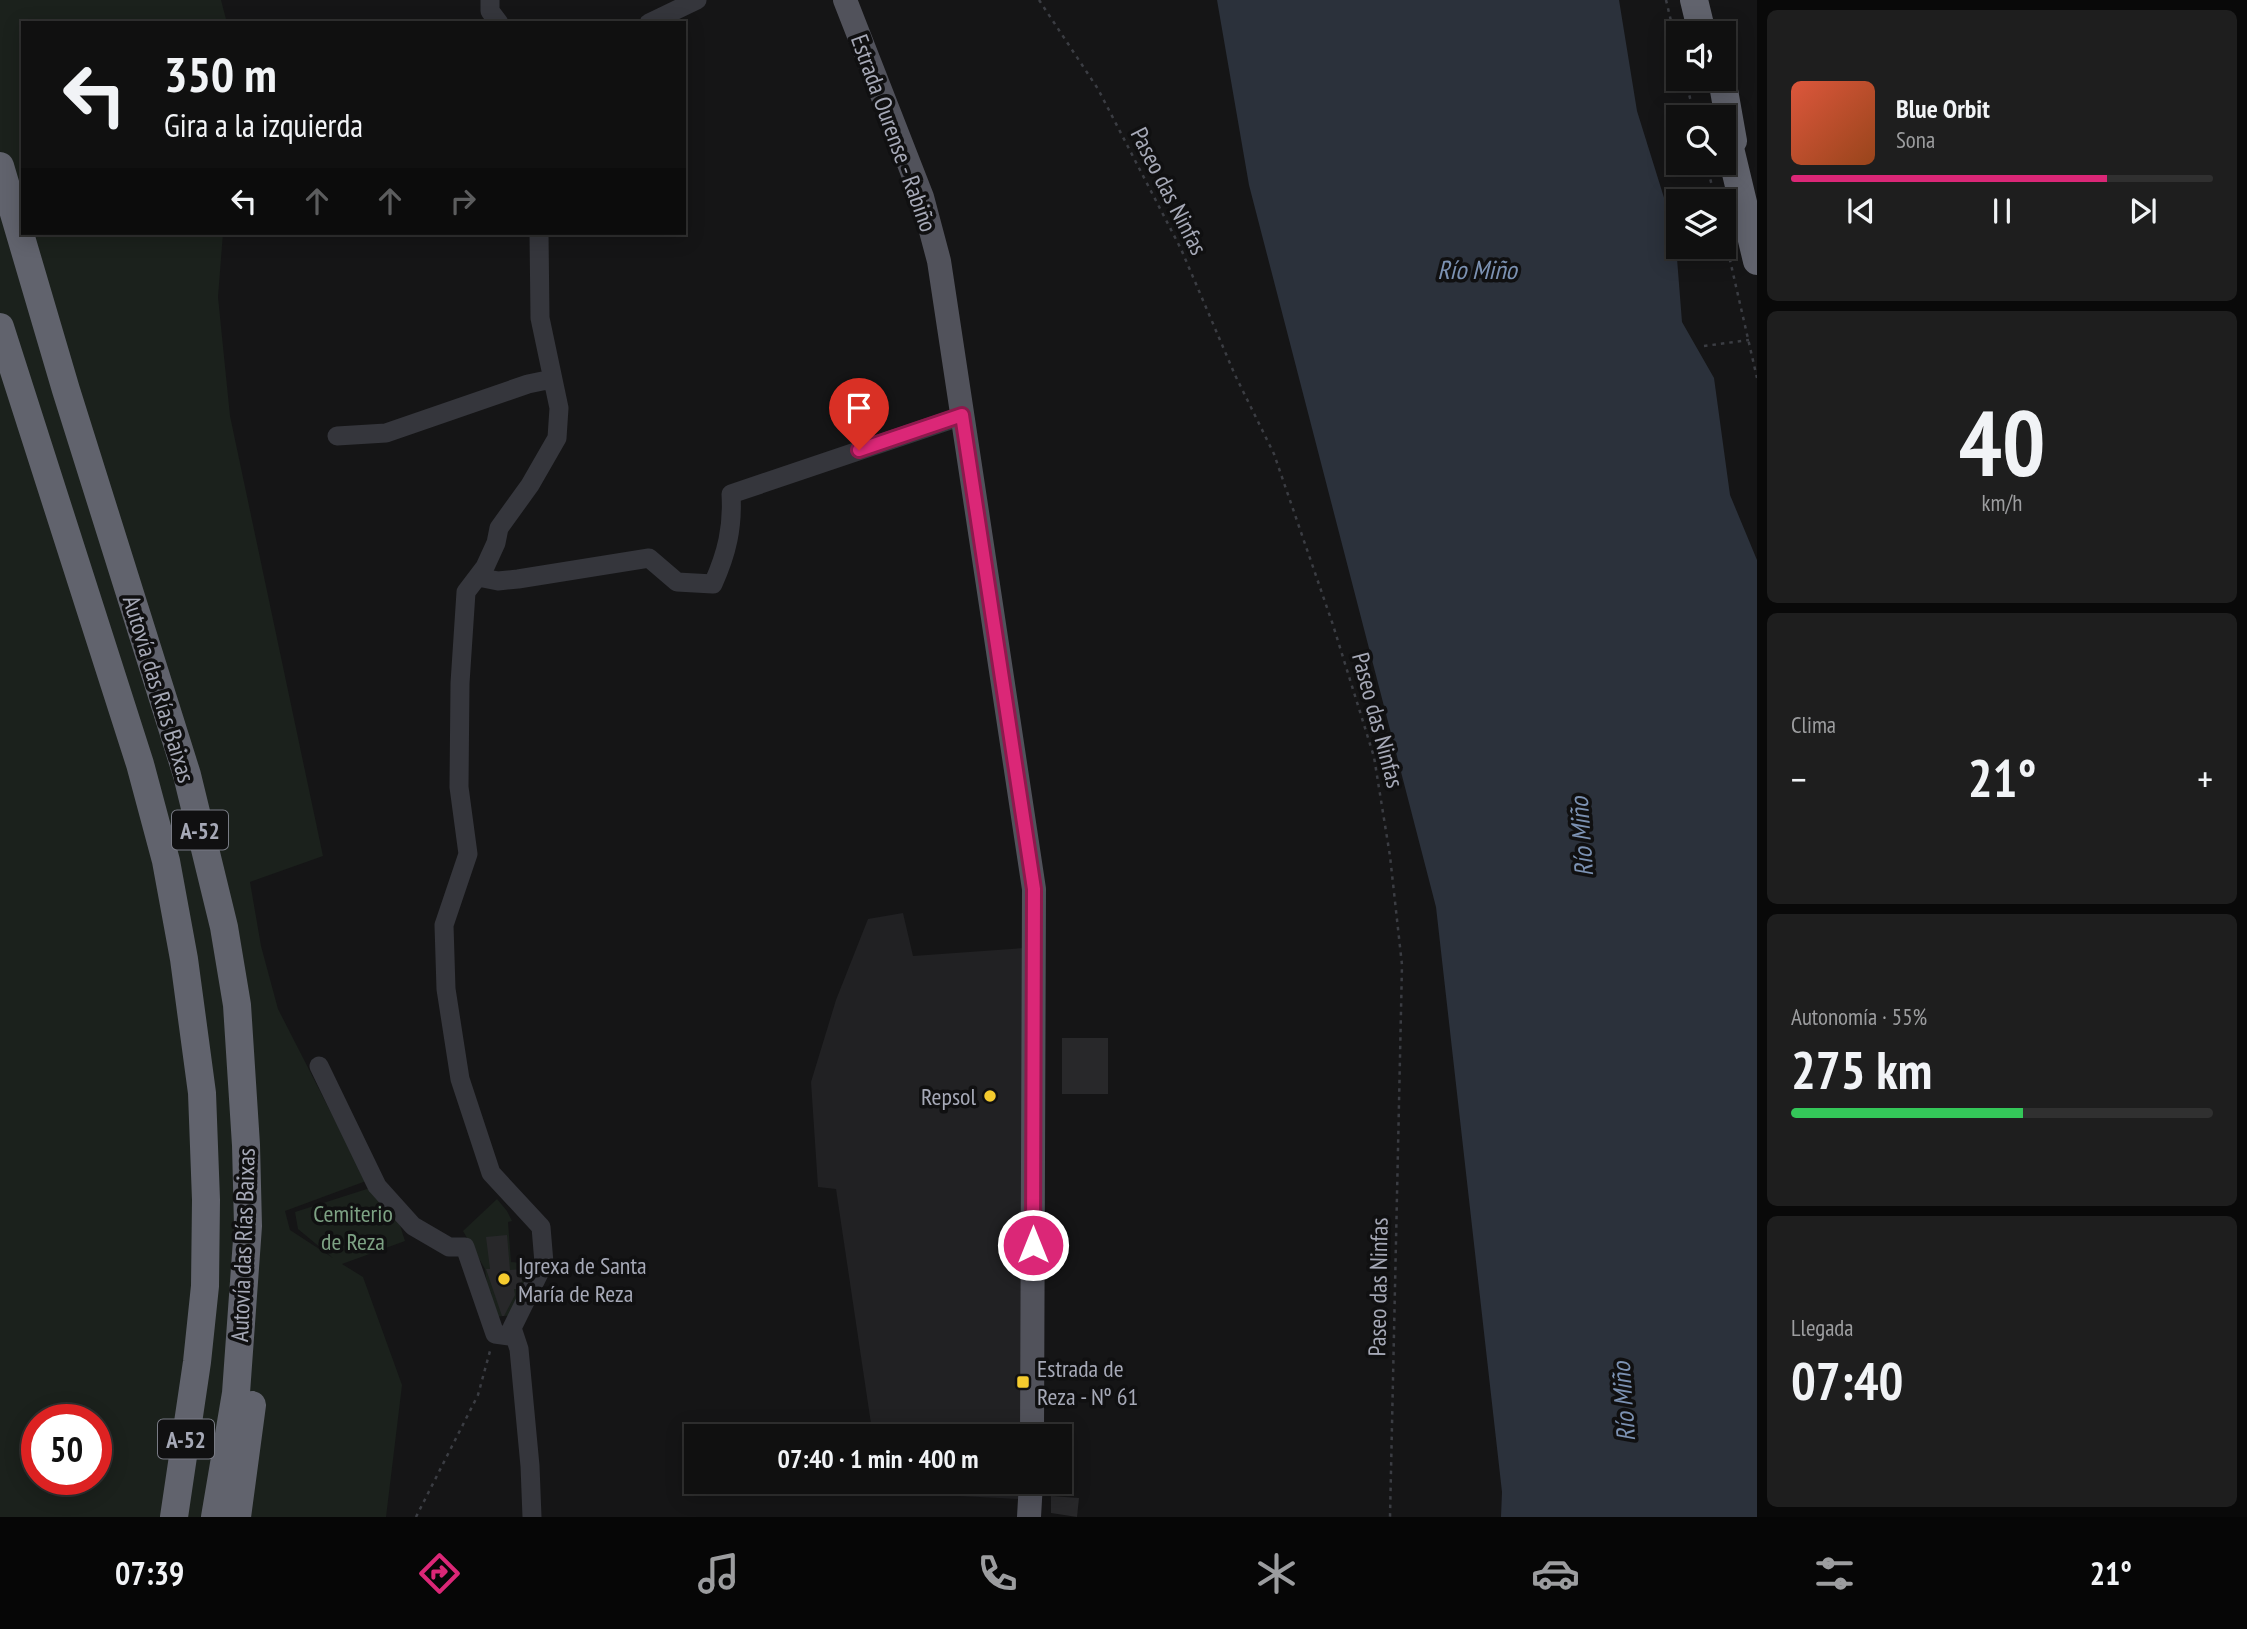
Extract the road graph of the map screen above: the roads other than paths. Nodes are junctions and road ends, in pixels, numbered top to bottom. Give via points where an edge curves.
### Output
1 (490, 0) edge
2 (697, 0) edge
3 (845, 0) edge
4 (1694, 0) edge
5 (1709, 0) edge
6 (498, 21) edge
7 (653, 21) edge
8 (1699, 21) edge
9 (1712, 21) edge
10 (1724, 91) edge
11 (0, 166) edge
12 (1736, 173) edge
13 (1746, 214) junction
14 (539, 235) edge
15 (1757, 261) edge
16 (0, 327) edge
17 (552, 379) junction
18 (962, 415) junction
19 (337, 436) dead end
20 (478, 577) junction
21 (187, 775) junction
22 (318, 1066) dead end
23 (515, 1337) junction
24 (197, 1362) junction
25 (1032, 1424) edge
26 (1030, 1494) edge
27 (159, 1517) edge
28 (174, 1517) edge
29 (215, 1517) edge
30 (237, 1517) edge
31 (532, 1517) edge
32 (1029, 1517) edge

1 - 6 street via 490,11
2 - 7 street
3 - 18 main road, Estrada Ourense - Rabiño via 922,197 939,261
4 - 8 highway
5 - 9 highway
10 - 13 highway
11 - 21 highway, Autovía das Rías Baixas / A-52
12 - 13 highway
13 - 15 highway
14 - 17 street via 540,318
16 - 24 highway, Autovía das Rías Baixas / A-52 via 140,764 180,934 202,1093 205,1286
17 - 19 street via 386,433
17 - 20 street via 559,408 557,438 499,528
18 - 20 street via 731,494 733,520 713,584 677,582 649,558 518,579
18 - 25 main road, Estrada Ourense - Rabiño via 1034,889
20 - 23 street via 466,592 460,683 459,787 468,854 444,925 446,989 460,1079 491,1173 541,1227 544,1264 512,1328
21 - 29 highway, Autovía das Rías Baixas / A-52 via 224,927 237,1006 246,1145 248,1226 236,1393
21 - 30 highway via 223,872 249,1004 260,1103 262,1282
22 - 23 street via 377,1186 414,1226 449,1247 464,1247 495,1334
23 - 31 street
24 - 27 highway via 176,1416
24 - 28 highway, Autovía das Rías Baixas / A-52
26 - 32 main road

